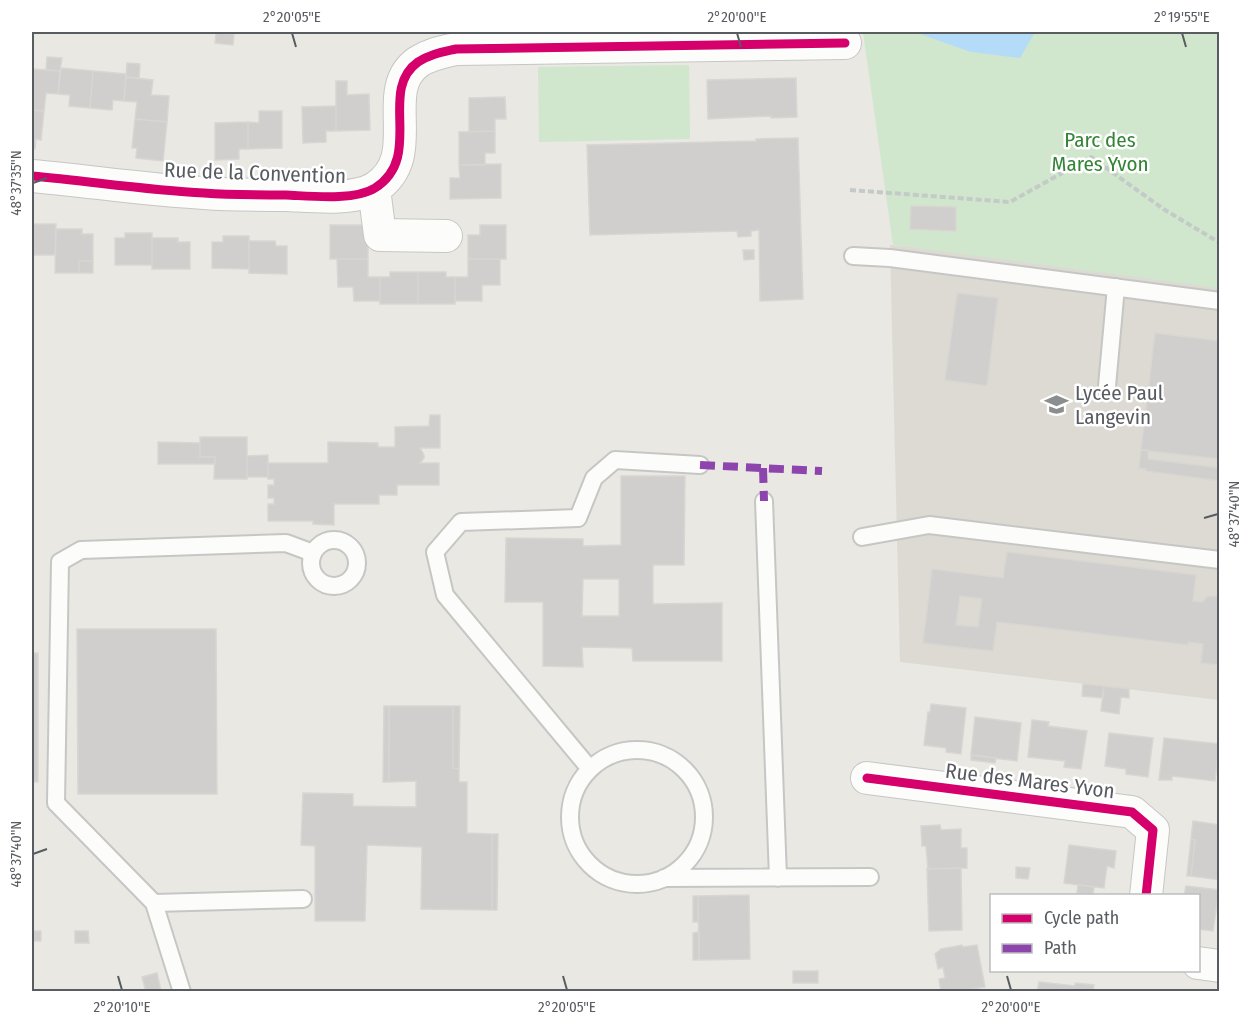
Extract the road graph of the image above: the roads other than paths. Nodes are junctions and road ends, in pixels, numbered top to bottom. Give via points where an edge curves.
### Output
1 (845, 43) dead end
2 (32, 176) edge
3 (374, 189) junction
4 (446, 236) dead end
5 (853, 256) dead end
6 (1116, 287) junction
7 (1220, 301) edge
8 (1107, 386) dead end
9 (700, 465) dead end
10 (764, 501) dead end
11 (862, 537) dead end
12 (313, 553) dead end
13 (1220, 560) edge
14 (590, 769) junction
15 (867, 778) dead end
16 (664, 878) junction
17 (778, 878) junction
18 (870, 878) dead end
19 (1146, 894) edge
20 (303, 899) dead end
21 (154, 903) junction
22 (1200, 963) edge
23 (1220, 966) edge
24 (182, 992) edge

1 - 3 street, Rue de la Convention via 456,49 435,53 417,63 405,76 400,88 397,164 391,175
2 - 3 street, Rue de la Convention via 203,193 346,197
3 - 4 street, Rue de la Convention via 380,235
5 - 6 lane
6 - 7 lane
6 - 8 lane
9 - 14 lane via 615,460 594,478 578,518 461,522 435,552 445,595
10 - 17 lane
11 - 13 lane via 929,525
12 - 21 lane via 285,543 81,550 60,562 56,803
14 - 16 lane via 580,781 570,810 574,841 582,854 604,875 619,881 650,883
14 - 16 lane via 616,753 648,750 676,762 693,779 702,800 703,831 689,859
15 - 19 street, Rue des Mares Yvon via 1132,812 1153,830
16 - 17 lane
17 - 18 lane
20 - 21 lane
21 - 24 lane
22 - 23 street

